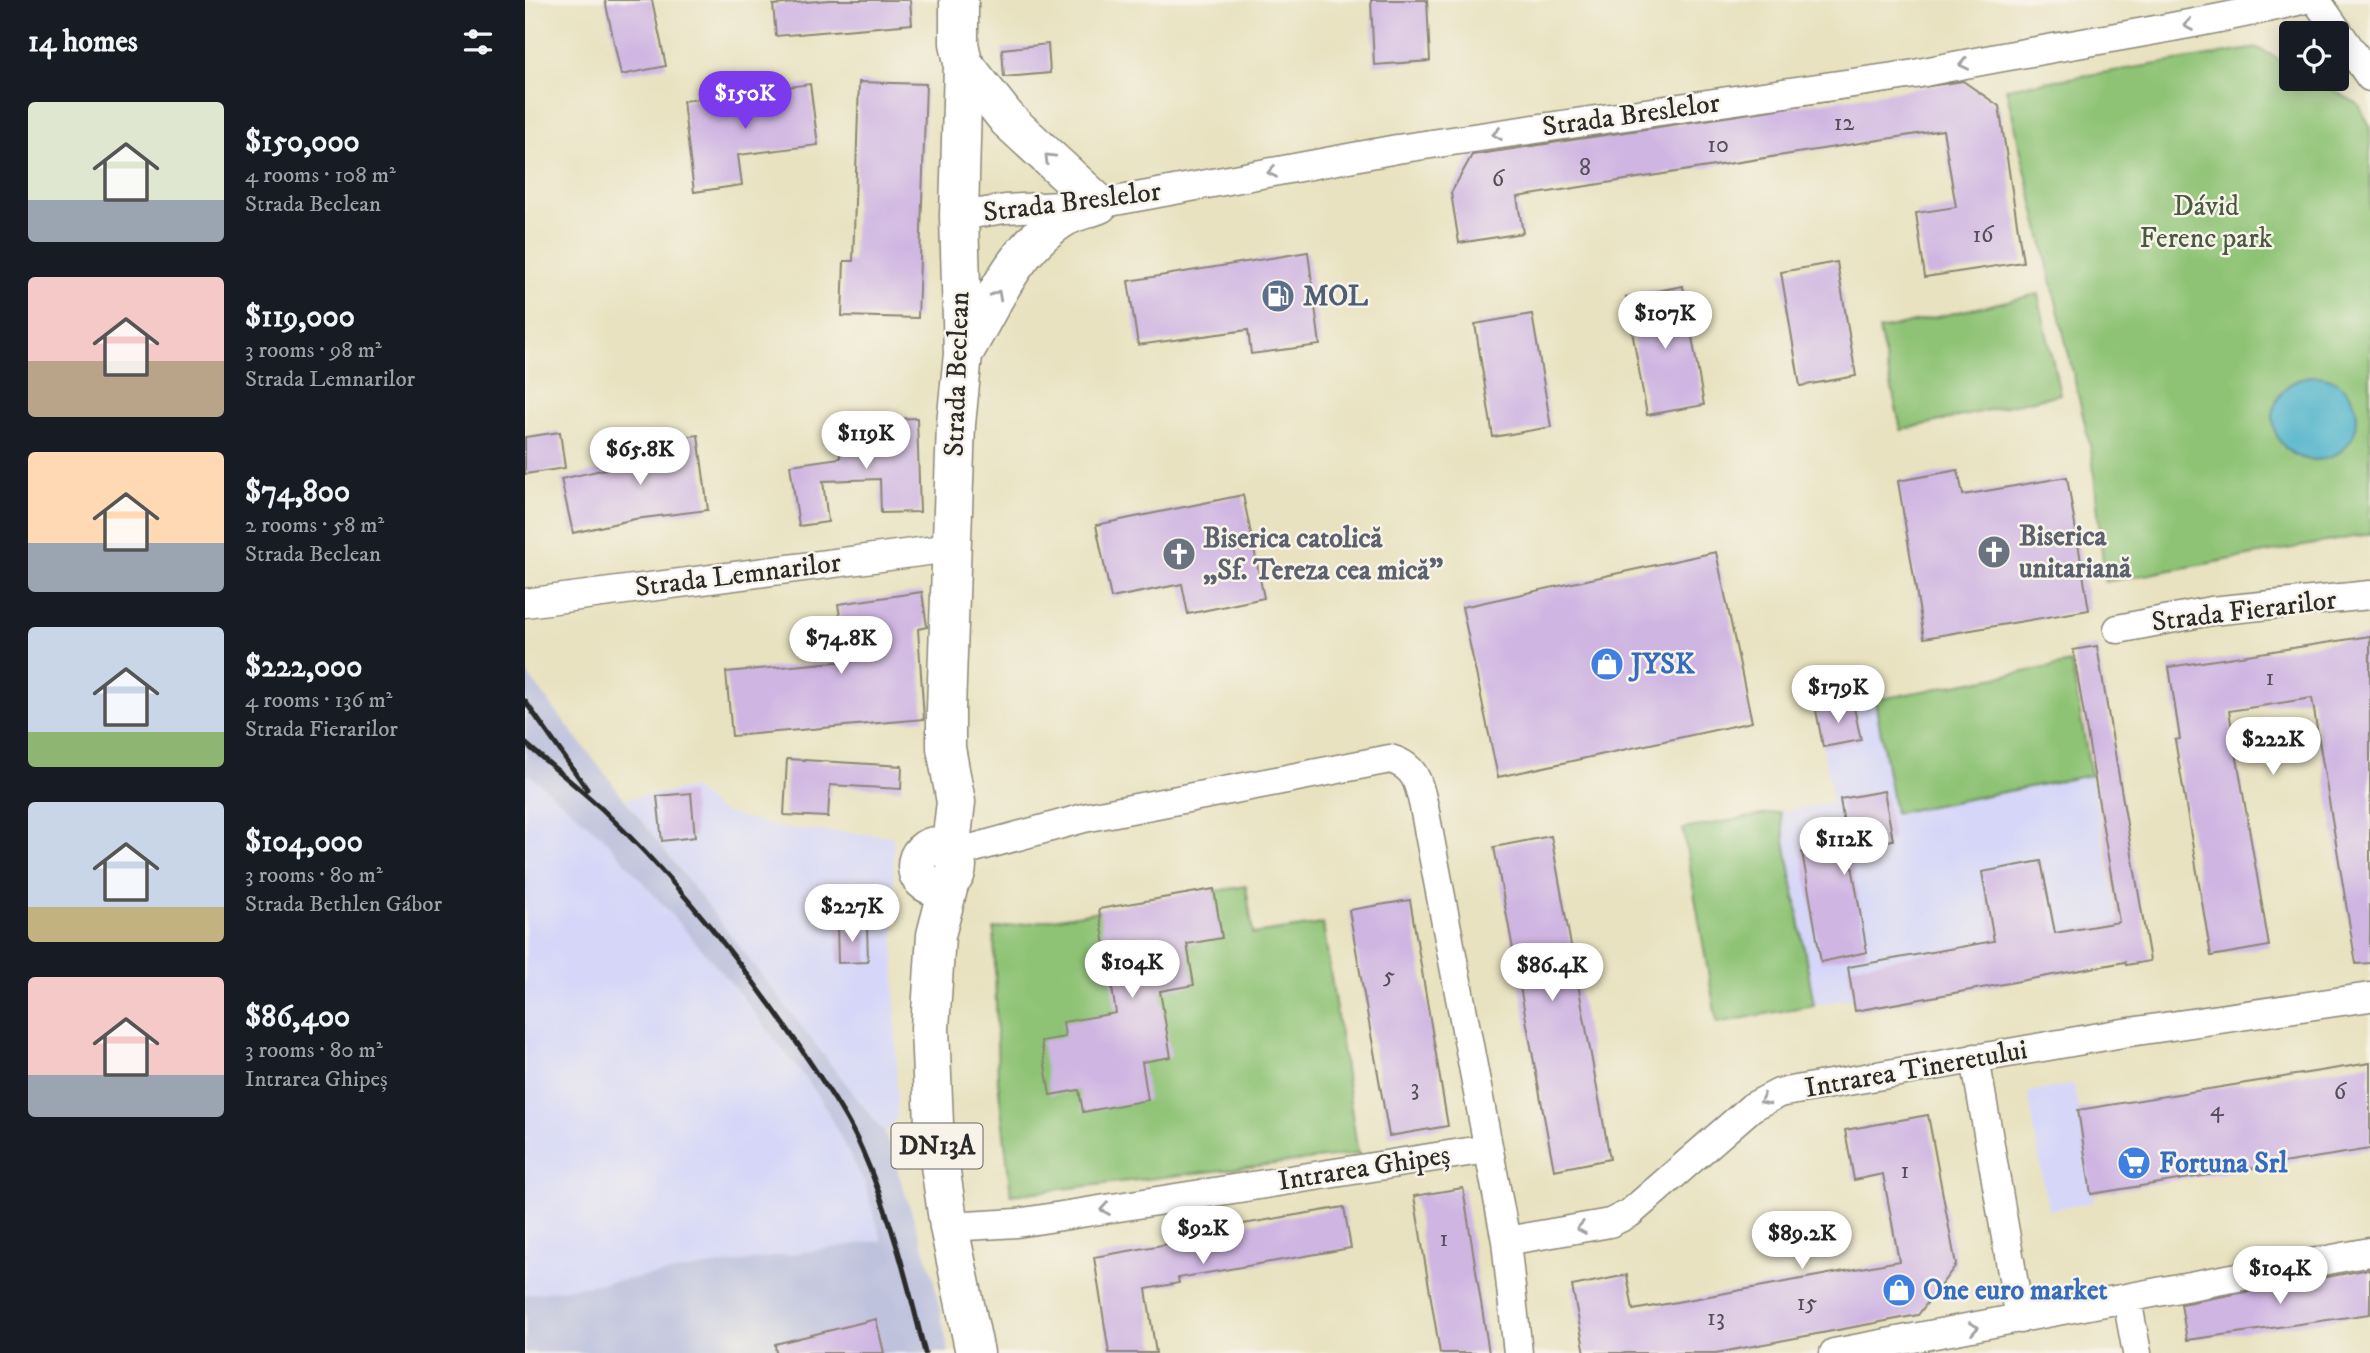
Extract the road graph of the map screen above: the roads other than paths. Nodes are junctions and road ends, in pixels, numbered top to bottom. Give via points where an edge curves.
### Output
1 (959, 0) edge
2 (2302, 0) edge
3 (2316, 0) edge
4 (963, 63) junction
5 (2370, 78) edge
6 (1099, 204) junction
7 (958, 216) junction
8 (963, 354) junction
9 (951, 548) junction
10 (2370, 595) edge
11 (525, 603) edge
12 (2117, 629) dead end
13 (943, 866) junction
14 (2370, 997) edge
15 (1975, 1058) junction
16 (1487, 1149) junction
17 (949, 1227) junction
18 (1506, 1241) junction
19 (2370, 1252) edge
20 (2127, 1298) junction
21 (2020, 1319) junction
22 (975, 1353) edge
23 (1518, 1353) edge
24 (1835, 1353) edge
25 (2137, 1353) edge

1 - 4 main road, Strada Beclean / DN13A
2 -> 6 street, Strada Breslelor via 2232,17 1915,74 1397,149
3 - 5 street
6 -> 4 main road via 1008,120
4 - 7 main road, Strada Beclean / DN13A
6 - 7 street, Strada Breslelor
8 -> 6 main road via 1015,264 1033,243 1065,216
7 - 8 main road, Strada Beclean / DN13A
8 - 9 main road, Strada Beclean / DN13A
9 - 11 street, Strada Lemnarilor
9 - 13 main road, Strada Beclean / DN13A via 946,748 929,816
10 - 12 street, Strada Fierarilor via 2211,611
13 - 16 street, Intrarea Ghipeș via 1010,838 1084,818 1390,759 1409,767 1419,784
13 - 17 main road, DN13A via 930,1028 934,1124
14 - 15 street, Intrarea Tineretului
15 -> 18 street, Intrarea Tineretului via 1779,1093 1752,1107 1630,1213 1610,1223
15 - 21 street
16 -> 17 street, Intrarea Ghipeș via 1017,1223
16 - 18 street, Intrarea Ghipeș
17 - 22 main road, DN13A
18 - 23 street, Intrarea Ghipeș
19 - 20 street
20 - 21 street
20 - 25 street
24 -> 21 street

